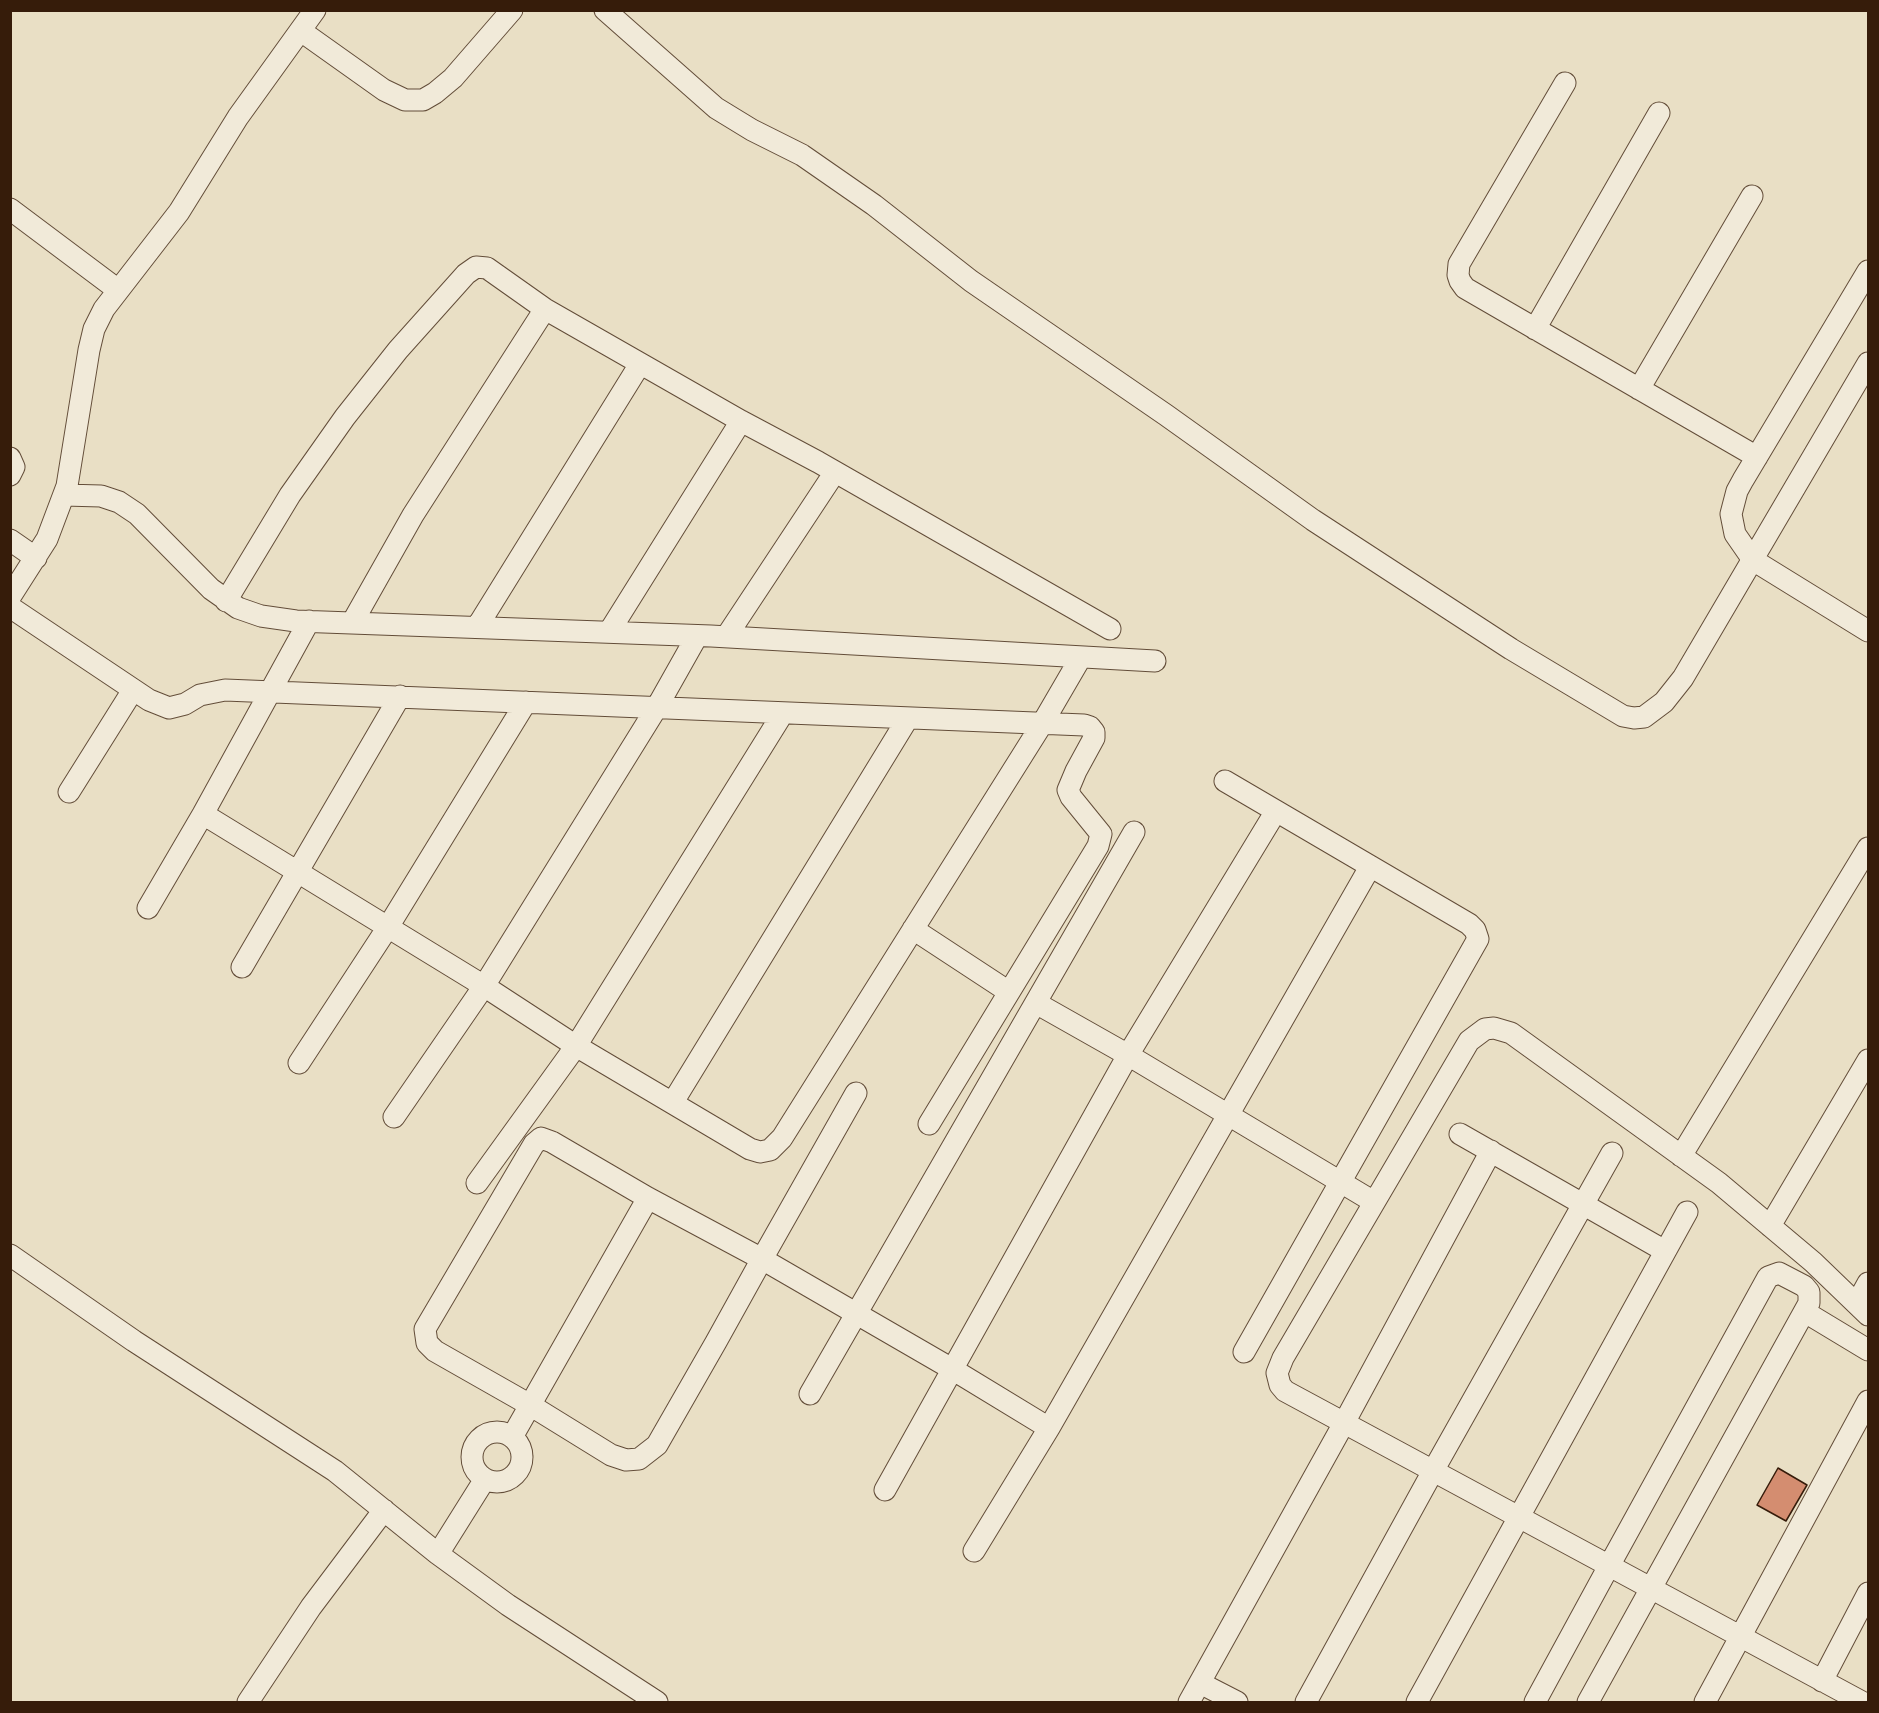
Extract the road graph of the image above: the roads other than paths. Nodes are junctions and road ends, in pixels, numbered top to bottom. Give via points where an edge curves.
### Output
1 (315, 10) edge
2 (512, 10) edge
3 (606, 10) edge
4 (301, 31) junction
5 (1565, 83) dead end
6 (1659, 113) dead end
7 (1752, 196) dead end
8 (10, 209) edge
9 (1869, 271) edge
10 (118, 290) junction
11 (545, 309) junction
12 (1535, 329) junction
13 (1869, 363) edge
14 (640, 364) junction
15 (1639, 389) junction
16 (741, 421) junction
17 (10, 458) edge
18 (1757, 458) junction
19 (835, 471) junction
20 (10, 475) edge
21 (64, 495) junction
22 (10, 540) edge
23 (36, 558) junction
24 (1753, 560) junction
25 (10, 597) edge
26 (226, 601) junction
27 (10, 607) edge
28 (309, 621) junction
29 (352, 623) junction
30 (1866, 623) edge
31 (477, 627) junction
32 (1110, 629) dead end
33 (609, 632) junction
34 (697, 636) junction
35 (726, 637) junction
36 (1080, 657) junction
37 (1155, 661) dead end
38 (134, 690) junction
39 (271, 691) junction
40 (400, 696) junction
41 (526, 702) junction
42 (657, 707) junction
43 (783, 713) junction
44 (908, 718) junction
45 (1042, 724) junction
46 (1225, 782) dead end
47 (69, 792) dead end
48 (1276, 811) junction
49 (203, 814) junction
50 (1134, 832) dead end
51 (1869, 848) edge
52 (1370, 867) junction
53 (298, 872) junction
54 (148, 908) dead end
55 (388, 927) junction
56 (913, 929) junction
57 (242, 967) dead end
58 (484, 986) junction
59 (1009, 992) junction
60 (1035, 1003) junction
61 (576, 1046) junction
62 (1128, 1055) junction
63 (1869, 1060) edge
64 (299, 1063) dead end
65 (856, 1093) dead end
66 (673, 1102) junction
67 (1228, 1115) junction
68 (394, 1117) dead end
69 (929, 1124) dead end
70 (1460, 1134) dead end
71 (1491, 1151) junction
72 (1612, 1153) dead end
73 (1680, 1155) junction
74 (1339, 1181) junction
75 (477, 1183) dead end
76 (648, 1198) junction
77 (1374, 1202) junction
78 (1583, 1203) junction
79 (1686, 1212) dead end
80 (1770, 1226) junction
81 (1665, 1251) junction
82 (10, 1255) edge
83 (762, 1259) junction
84 (1869, 1283) edge
85 (1863, 1309) edge
86 (1805, 1311) junction
87 (856, 1313) junction
88 (1869, 1350) edge
89 (1244, 1352) dead end
90 (952, 1369) junction
91 (810, 1394) dead end
92 (1869, 1401) edge
93 (530, 1405) junction
94 (1344, 1423) junction
95 (1049, 1428) junction
96 (512, 1437) junction
97 (1433, 1471) junction
98 (485, 1479) junction
99 (885, 1490) dead end
100 (384, 1510) junction
101 (1520, 1518) junction
102 (974, 1551) dead end
103 (438, 1554) junction
104 (1609, 1566) junction
105 (1651, 1588) junction
106 (1869, 1593) edge
107 (1741, 1637) junction
108 (1822, 1681) junction
109 (1200, 1683) junction
110 (248, 1702) edge
111 (657, 1702) edge
112 (1190, 1702) edge
113 (1237, 1702) edge
114 (1306, 1702) edge
115 (1417, 1702) edge
116 (1535, 1702) edge
117 (1588, 1702) edge
118 (1705, 1702) edge
119 (1862, 1702) edge

1 - 4 street
2 - 4 street via 453,78 423,100 405,100 384,90
3 - 24 street via 716,108 802,155 971,281 1313,520 1511,649 1623,716 1644,717 1664,702 1683,678
4 - 10 street via 238,117 179,212
5 - 12 street via 1459,264 1458,275 1465,288
6 - 12 street
7 - 15 street
8 - 10 street
9 - 18 street
10 - 21 street via 94,329
11 - 14 street
11 - 26 street via 486,268 471,269 398,350 345,417 290,495
11 - 29 street via 413,515
12 - 15 street
13 - 24 street
14 - 16 street
14 - 31 street
15 - 18 street
16 - 19 street
16 - 33 street
17 - 20 street via 14,467
18 - 24 street via 1737,491 1731,514 1735,534
19 - 32 street
19 - 35 street
21 - 23 street
21 - 26 street via 102,496 119,502 137,514
22 - 23 street
23 - 25 street
24 - 30 street
26 - 28 street via 261,616
27 - 38 street
28 - 29 street
28 - 39 street
29 - 31 street
31 - 33 street
33 - 34 street
34 - 35 street
34 - 42 street
35 - 36 street
36 - 37 street
36 - 45 street
38 - 39 street via 169,708 225,690
38 - 47 street
39 - 40 street
39 - 49 street
40 - 41 street
40 - 53 street
41 - 42 street
41 - 55 street
42 - 43 street
42 - 58 street
43 - 44 street
43 - 61 street
44 - 45 street
44 - 66 street
45 - 56 street
45 - 59 street via 1084,725 1094,732 1068,790 1101,834 1098,846
46 - 48 street
48 - 52 street
48 - 62 street
49 - 53 street
49 - 54 street
50 - 60 street
51 - 73 street
52 - 67 street
52 - 74 street via 1469,924 1478,939
53 - 55 street
53 - 57 street
55 - 58 street
55 - 64 street
56 - 59 street
56 - 66 street via 782,1138 770,1150 750,1149
58 - 61 street
58 - 68 street
59 - 69 street
60 - 62 street
60 - 87 street
61 - 66 street
61 - 75 street
62 - 67 street
62 - 90 street
63 - 80 street
65 - 83 street
67 - 74 street
67 - 95 street
70 - 71 street
71 - 78 street
71 - 94 street
72 - 78 street
73 - 77 street via 1511,1033 1485,1029 1469,1041
73 - 80 street
74 - 77 street
74 - 89 street
76 - 83 street
76 - 93 street
76 - 93 street via 541,1138 425,1329 427,1343 435,1351
77 - 94 street via 1282,1358 1277,1373 1286,1391
78 - 81 street
78 - 97 street
79 - 81 street
80 - 85 street
81 - 101 street
82 - 100 street via 335,1471
83 - 87 street
83 - 93 street via 657,1444 639,1459 611,1455
84 - 85 street
86 - 88 street
86 - 104 street via 1810,1297 1804,1286 1779,1274 1768,1277
86 - 105 street
87 - 90 street
87 - 91 street
90 - 95 street
90 - 99 street
92 - 107 street
93 - 96 street
94 - 97 street
94 - 109 street
95 - 102 street
96 - 98 street via 522,1458 516,1473 501,1482
96 - 98 street via 495,1432 478,1440 471,1457 473,1466
97 - 101 street
97 - 114 street
98 - 103 street
100 - 103 street
100 - 110 street via 312,1606
101 - 104 street
101 - 115 street
103 - 111 street via 508,1605
104 - 105 street
104 - 116 street
105 - 107 street
105 - 117 street
106 - 108 street
107 - 108 street
107 - 118 street
108 - 119 street
109 - 112 street
109 - 113 street

